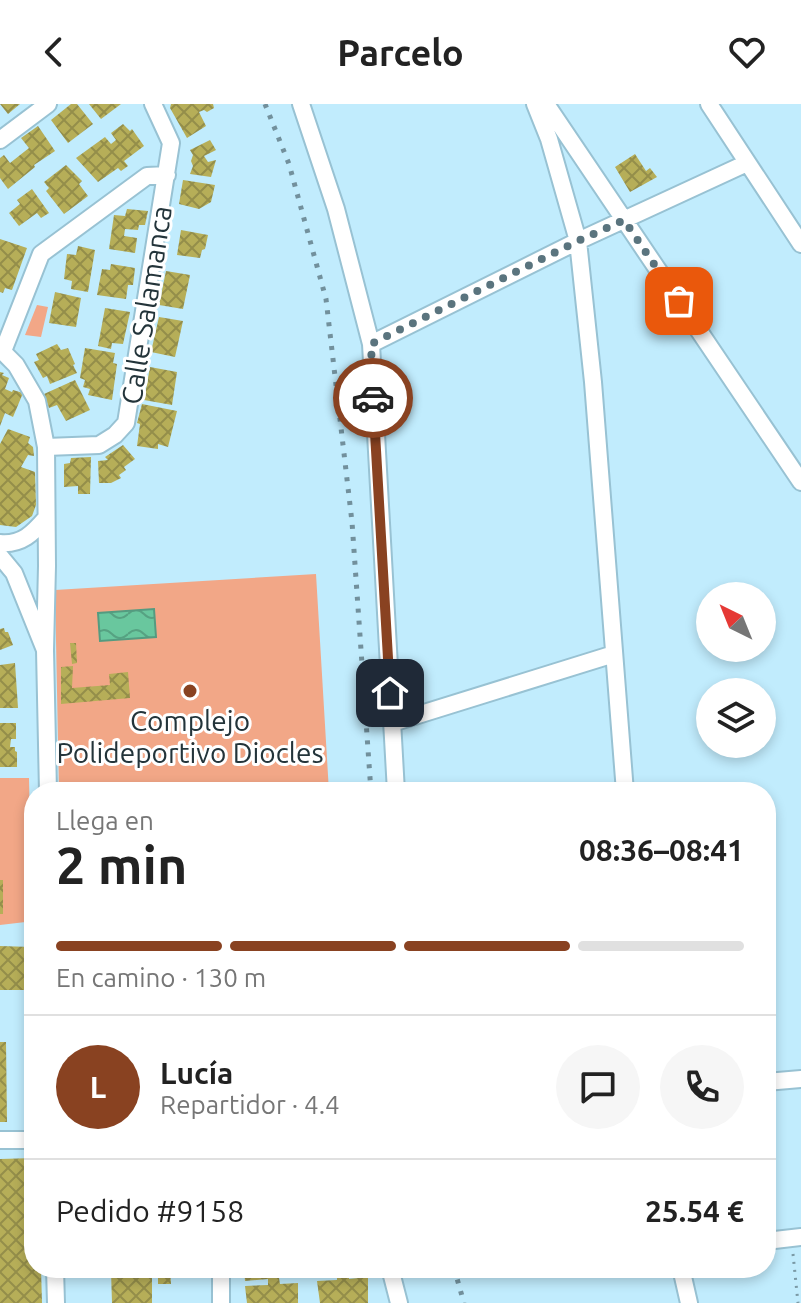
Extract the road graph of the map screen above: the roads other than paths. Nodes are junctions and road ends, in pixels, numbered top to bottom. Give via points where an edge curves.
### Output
1 (46, 104) edge
2 (153, 104) edge
3 (301, 104) edge
4 (535, 104) edge
5 (546, 104) edge
6 (709, 104) edge
7 (0, 140) edge
8 (747, 163) junction
9 (167, 175) junction
10 (624, 220) junction
11 (578, 241) junction
12 (801, 244) edge
13 (371, 344) junction
14 (2, 350) edge
15 (46, 447) junction
16 (801, 482) edge
17 (46, 518) junction
18 (0, 543) edge
19 (0, 556) edge
20 (45, 650) junction
21 (614, 654) junction
22 (392, 723) junction
23 (48, 782) edge
24 (395, 782) edge
25 (624, 782) edge
26 (801, 1079) edge
27 (776, 1081) edge
28 (0, 1140) edge
29 (24, 1140) edge
30 (796, 1237) edge
31 (776, 1240) edge
32 (55, 1278) edge
33 (221, 1278) edge
34 (393, 1278) edge
35 (683, 1278) edge
36 (56, 1303) edge
37 (221, 1303) edge
38 (399, 1303) edge
39 (689, 1303) edge

1 - 7 street
2 - 9 street, Calle Salamanca via 171,143
3 - 13 street via 336,209
4 - 11 street
5 - 10 street
6 - 8 street
8 - 10 street
8 - 12 street
9 - 14 street via 147,176 41,254
9 - 15 street, Calle Salamanca via 126,423 99,445
10 - 11 street
10 - 16 street
11 - 13 street
11 - 21 street
13 - 22 street
14 - 15 street via 37,401
15 - 17 street
17 - 18 street via 29,537
17 - 20 street
19 - 20 street via 14,573
20 - 23 street
21 - 22 street
21 - 25 street
22 - 24 street
26 - 27 street
28 - 29 street
30 - 31 street
32 - 36 street
33 - 37 street
34 - 38 street
35 - 39 street

